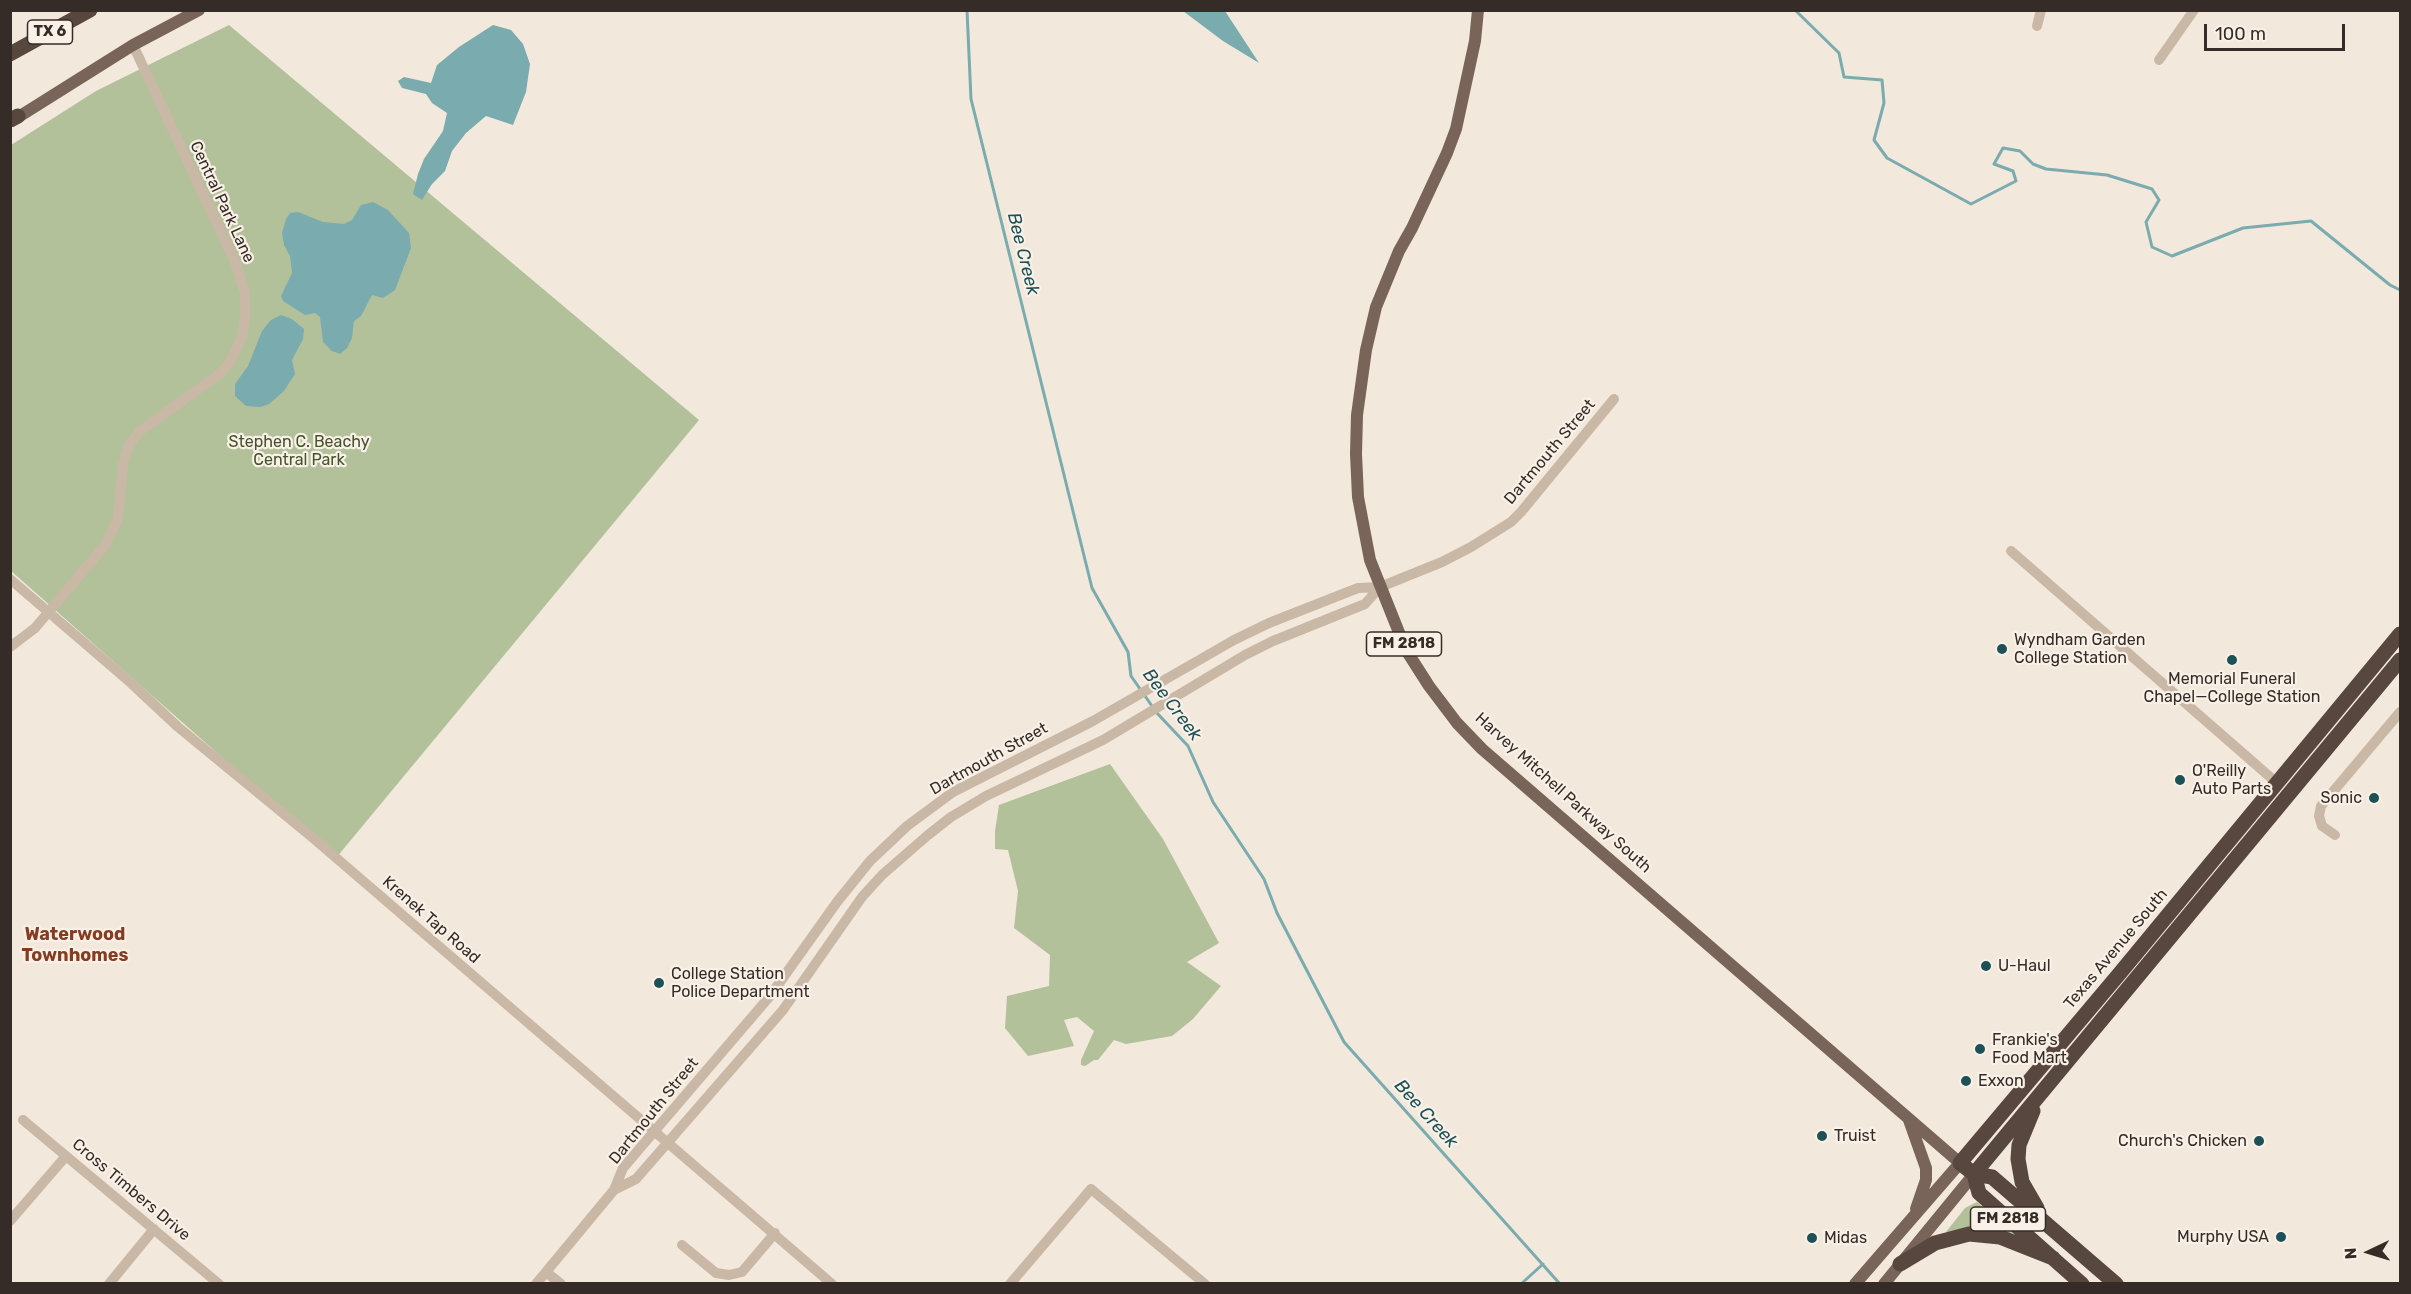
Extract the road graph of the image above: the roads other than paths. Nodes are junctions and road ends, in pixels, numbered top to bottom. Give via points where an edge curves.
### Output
1 (90, 10) edge
2 (199, 10) edge
3 (1478, 10) edge
4 (2041, 10) edge
5 (2194, 10) edge
6 (2037, 26) dead end
7 (133, 45) junction
8 (10, 54) edge
9 (2159, 60) dead end
10 (13, 119) edge
11 (1614, 399) dead end
12 (2011, 550) dead end
13 (10, 579) edge
14 (1380, 587) junction
15 (49, 612) junction
16 (2400, 634) edge
17 (10, 646) edge
18 (2400, 660) edge
19 (2400, 712) edge
20 (2277, 783) junction
21 (2335, 835) dead end
22 (2041, 1094) junction
23 (1907, 1116) junction
24 (23, 1120) dead end
25 (654, 1130) junction
26 (668, 1142) junction
27 (66, 1156) junction
28 (1960, 1162) junction
29 (1974, 1174) junction
30 (614, 1190) junction
31 (1913, 1217) junction
32 (10, 1221) edge
33 (2049, 1226) junction
34 (154, 1229) junction
35 (775, 1233) junction
36 (682, 1245) dead end
37 (2053, 1258) junction
38 (1900, 1264) junction
39 (546, 1272) junction
40 (109, 1284) edge
41 (219, 1284) edge
42 (536, 1284) edge
43 (561, 1284) edge
44 (832, 1284) edge
45 (1010, 1284) edge
46 (1206, 1284) edge
47 (1855, 1284) edge
48 (1884, 1284) edge
49 (2082, 1284) edge
50 (2116, 1284) edge

1 - 8 highway, TX 6
2 - 7 main road
3 - 14 main road, Harvey Mitchell Parkway South / FM 2818 via 1456,129 1394,262 1366,350 1357,415 1356,465 1362,525
4 - 6 street
5 - 9 street
7 - 10 main road
7 - 15 street, Central Park Lane via 236,264 245,294 245,318 242,337 221,373 140,431 128,447 113,531
11 - 14 street, Dartmouth Street via 1511,522 1450,559
12 - 20 street
13 - 15 street, Krenek Tap Road
14 - 23 main road, Harvey Mitchell Parkway South / FM 2818 via 1406,650 1457,723 1482,749
14 - 25 street, Dartmouth Street via 1358,588 1269,623 1093,721 953,792 907,826 876,855 770,996
14 - 26 street, Dartmouth Street via 1365,604 1273,640 1103,740 977,801 928,835 882,875 783,1010
15 - 17 street, Central Park Lane
15 - 25 street, Krenek Tap Road via 178,727
16 - 20 highway, Texas Avenue South
18 - 22 highway, Texas Avenue South
19 - 21 street via 2321,806 2322,826
20 - 28 highway, Texas Avenue South
22 - 29 highway, Texas Avenue South
22 - 33 highway via 2019,1145 2018,1159 2026,1192
23 - 28 main road, Harvey Mitchell Parkway South / FM 2818
23 - 31 main road via 1926,1168 1926,1180
24 - 27 street, Cross Timbers Drive
25 - 26 street, Krenek Tap Road
25 - 30 street, Dartmouth Street via 623,1168
26 - 30 street, Dartmouth Street via 636,1179
26 - 35 street, Krenek Tap Road
27 - 32 street
27 - 34 street, Cross Timbers Drive
28 - 29 highway, Harvey Mitchell Parkway South / FM 2818
28 - 31 main road, Texas Avenue South
29 - 33 highway, Harvey Mitchell Parkway South / FM 2818 via 1992,1177
29 - 37 highway, Harvey Mitchell Parkway South / FM 2818 via 1979,1193
29 - 38 main road, Texas Avenue South
30 - 39 street, Dartmouth Street
31 - 47 main road, Texas Avenue South
33 - 50 highway, Harvey Mitchell Parkway South / FM 2818
34 - 40 street
34 - 41 street, Cross Timbers Drive
35 - 36 street via 742,1272 729,1275 716,1272
35 - 44 street, Krenek Tap Road
37 - 38 highway via 2000,1237 1969,1234 1935,1243
37 - 49 highway, Harvey Mitchell Parkway South / FM 2818
38 - 48 main road, Texas Avenue South
39 - 42 street, Dartmouth Street
39 - 43 street
45 - 46 street via 1091,1189

